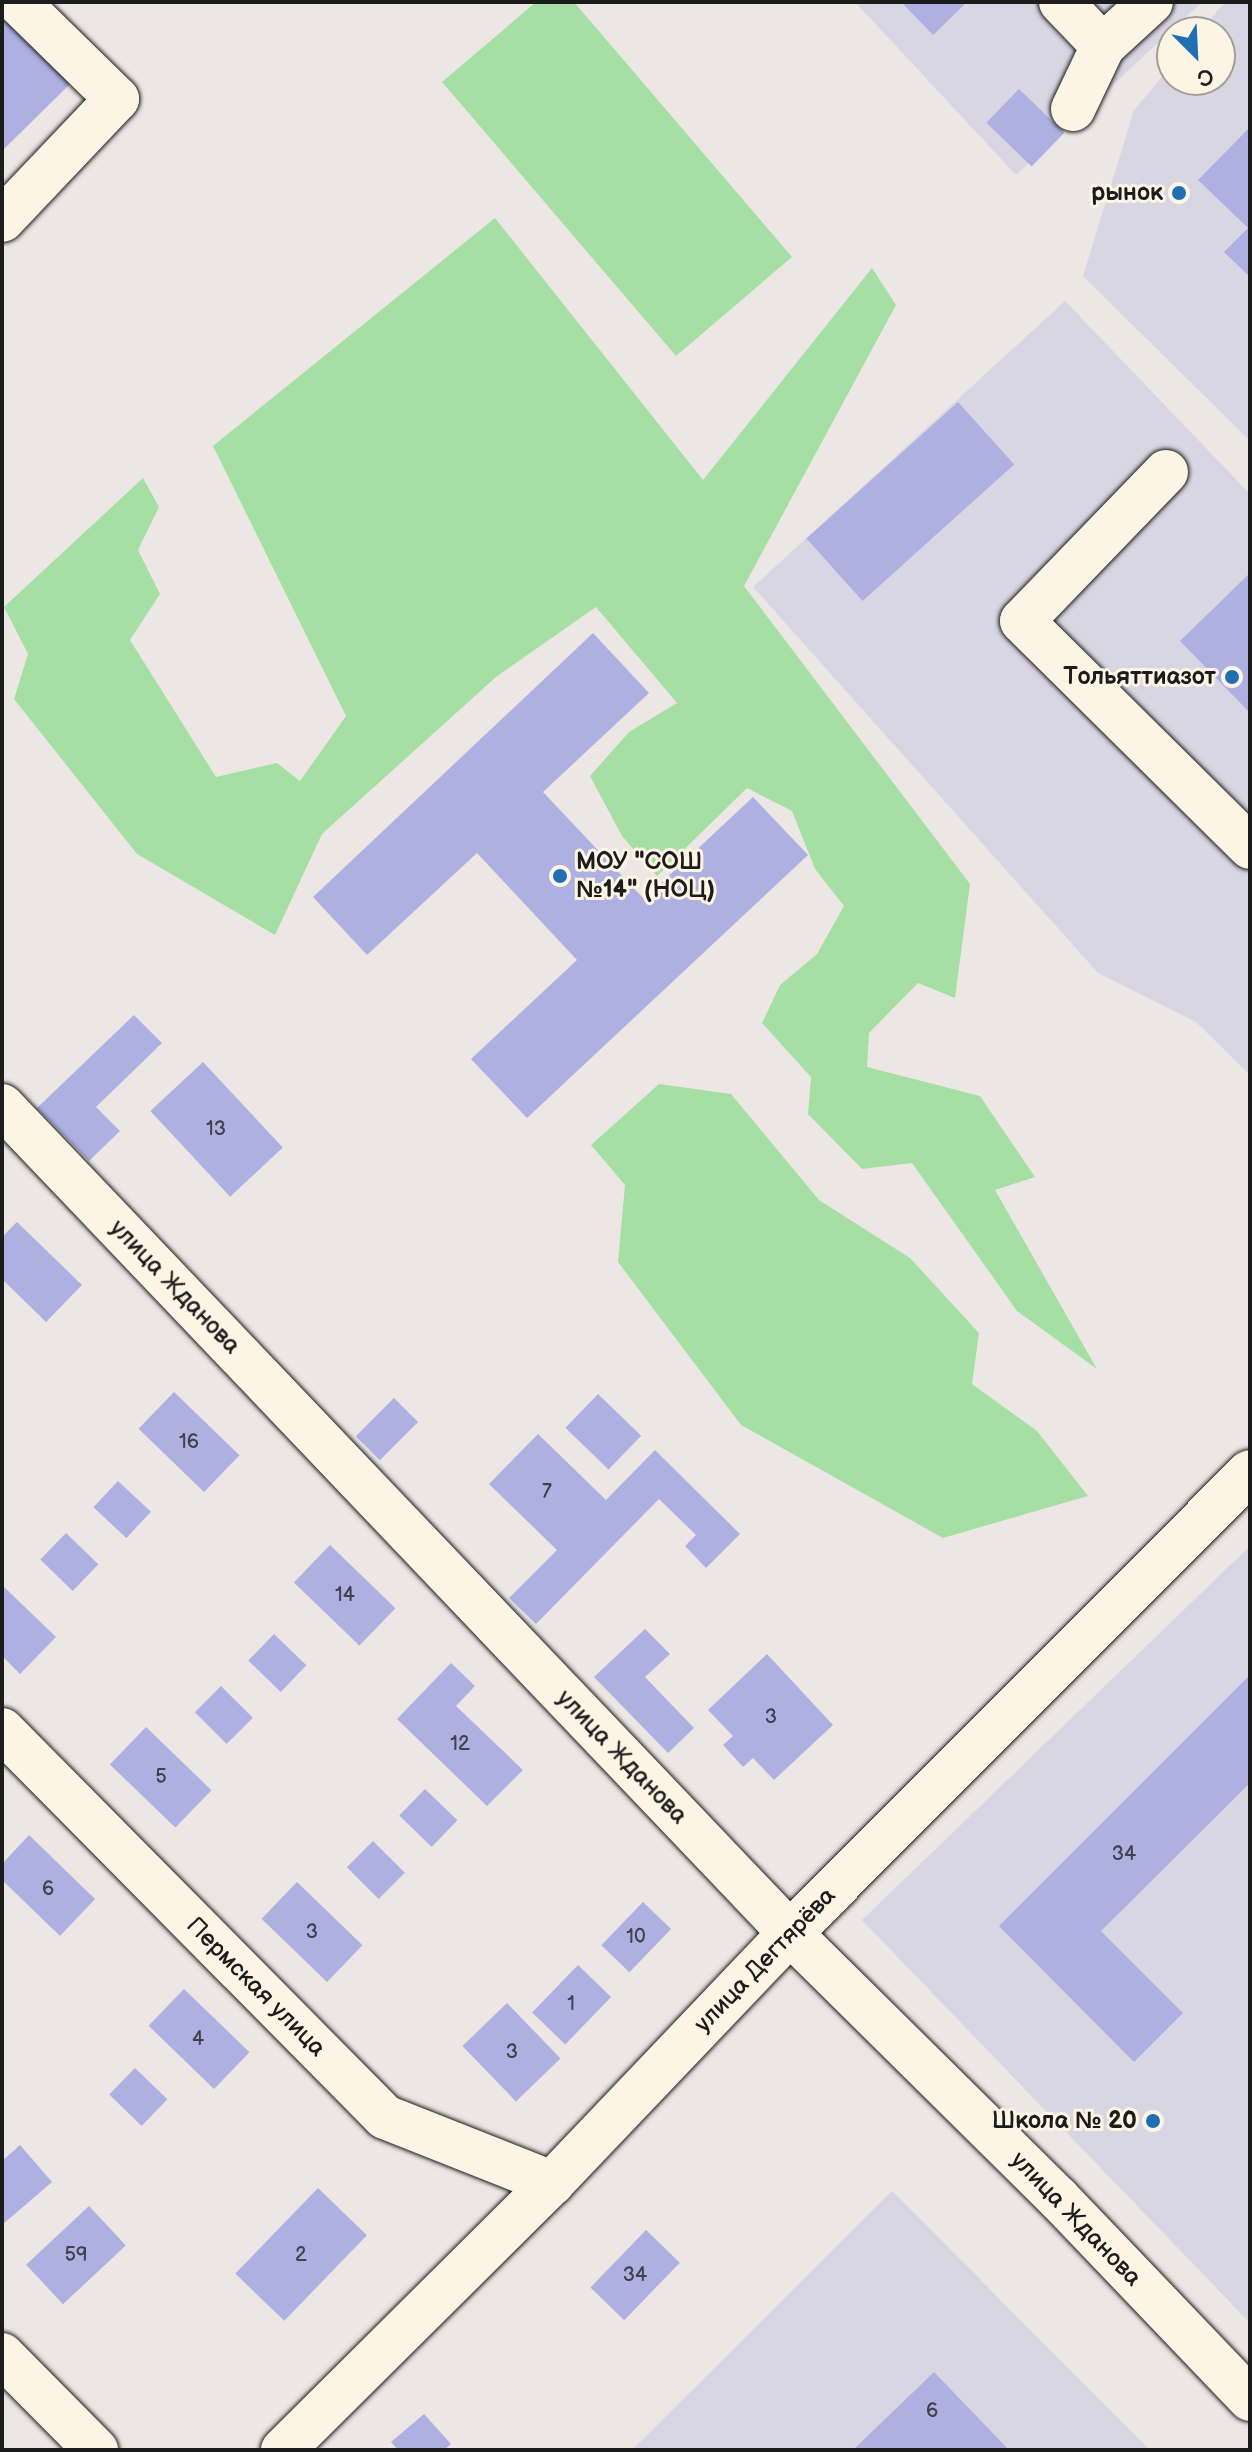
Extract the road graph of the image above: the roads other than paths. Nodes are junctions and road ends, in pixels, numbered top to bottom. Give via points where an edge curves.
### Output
1 (18, 2) edge
2 (1061, 2) edge
3 (1151, 2) edge
4 (1103, 46) junction
5 (1073, 109) dead end
6 (2, 220) edge
7 (1166, 472) dead end
8 (1250, 847) edge
9 (2, 1106) edge
10 (1250, 1472) edge
11 (2, 1730) edge
12 (790, 1933) junction
13 (552, 2183) junction
14 (2, 2355) edge
15 (1250, 2399) edge
16 (77, 2444) edge
17 (283, 2450) edge

1 - 6 street via 117,99
2 - 4 street
3 - 4 street
4 - 5 street
7 - 8 street via 1022,621
9 - 12 street, улица Жданова
10 - 12 street, улица Дегтярёва
11 - 13 street, Пермская улица via 385,2117
12 - 13 street, улица Дегтярёва
12 - 15 street, улица Жданова via 1058,2198
13 - 17 street, улица Дегтярёва
14 - 16 street

